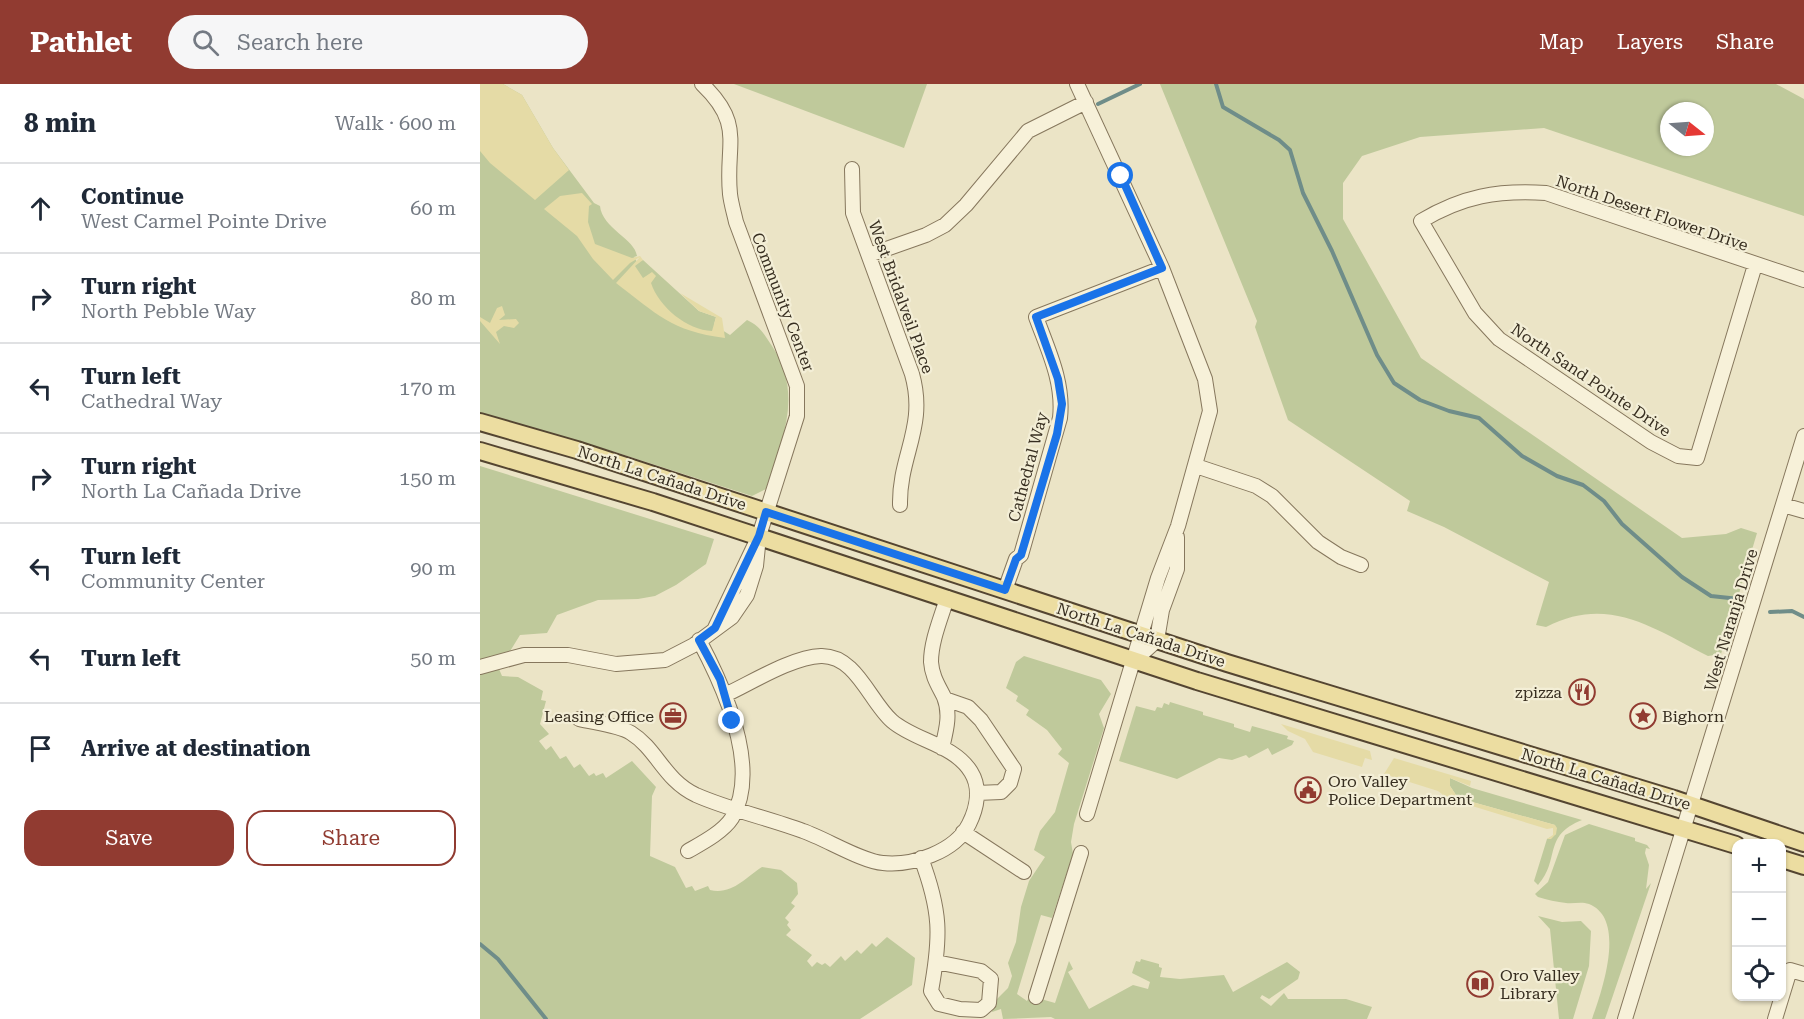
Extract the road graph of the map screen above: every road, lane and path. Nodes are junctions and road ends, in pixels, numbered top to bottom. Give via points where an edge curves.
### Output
1 (702, 84) edge
2 (1077, 84) edge
3 (1086, 102) junction
4 (852, 169) dead end
5 (1420, 221) joint
6 (869, 255) junction
7 (1755, 265) junction
8 (1162, 268) junction
9 (1804, 280) edge
10 (480, 422) edge
11 (1804, 436) edge
12 (480, 451) edge
13 (1196, 466) junction
14 (1783, 504) junction
15 (900, 505) dead end
16 (1804, 511) edge
17 (766, 512) junction
18 (1178, 526) junction
19 (759, 536) junction
20 (1361, 565) dead end
21 (1158, 578) junction
22 (1173, 583) junction
23 (1005, 590) junction
24 (947, 598) junction
25 (1149, 638) junction
26 (699, 640) junction
27 (1135, 660) junction
28 (480, 667) edge
29 (725, 695) junction
30 (945, 699) junction
31 (579, 719) dead end
32 (942, 748) junction
33 (977, 793) junction
34 (1691, 806) junction
35 (736, 808) junction
36 (1087, 813) dead end
37 (1684, 829) junction
38 (963, 832) junction
39 (1732, 843) edge
40 (1804, 843) edge
41 (688, 851) dead end
42 (1081, 853) dead end
43 (921, 858) junction
44 (1786, 860) edge
45 (1804, 866) edge
46 (1024, 872) dead end
47 (936, 962) junction
48 (1797, 972) edge
49 (1036, 997) dead end
50 (1625, 1019) edge
51 (1775, 1019) edge

1 - 17 street, Community Center via 726,112 731,142 730,194 736,222 797,386 796,416
2 - 3 street
3 - 6 street via 1028,131 945,225 926,236
3 - 8 street
4 - 6 street, West Bridalveil Place via 853,213
5 - 7 street, North Desert Flower Drive via 1444,207 1481,195 1546,193
5 - 7 street, North Sand Pointe Drive via 1475,314 1499,339 1651,442 1678,456 1696,459
6 - 15 street, West Bridalveil Place via 918,400 915,431 900,486
7 - 9 street, North Desert Flower Drive
8 - 13 street via 1209,396 1208,426
8 - 23 street, Cathedral Way via 1036,317 1058,379 1062,404 1057,434 1021,555
10 - 17 main road, North La Cañada Drive
11 - 14 street, West Naranja Drive
12 - 19 main road, North La Cañada Drive
13 - 18 street
13 - 20 street via 1256,486 1272,496 1323,546
14 - 16 street
14 - 34 street, West Naranja Drive
17 - 19 street, Community Center
17 - 23 main road, North La Cañada Drive
18 - 21 street
18 - 22 street
19 - 24 main road, North La Cañada Drive
19 - 26 street, Community Center via 756,566 747,595 732,617
21 - 22 street
21 - 25 street
22 - 25 street via 1162,610 1162,622
23 - 25 main road, North La Cañada Drive
24 - 27 main road, North La Cañada Drive
24 - 30 street via 931,661 933,677
25 - 27 street
25 - 34 main road, North La Cañada Drive
26 - 28 street, Community Center via 665,660 616,664 568,656 524,655
26 - 29 street
27 - 36 street
27 - 37 main road, North La Cañada Drive
29 - 32 street via 798,661 822,656 840,662 855,674 890,720
29 - 35 street via 745,771
30 - 32 street via 948,722
30 - 33 street via 968,707 981,720 1014,769 1010,783 1001,792
31 - 35 street via 630,732 667,775 695,794
32 - 33 street via 971,772
33 - 38 street via 975,813
34 - 37 street, West Naranja Drive
34 - 40 main road, North La Cañada Drive
35 - 41 street via 731,820
35 - 43 street via 881,863
37 - 39 main road, North La Cañada Drive
37 - 50 street, West Naranja Drive
38 - 43 street via 954,842
38 - 46 street
42 - 49 street
43 - 47 street via 935,894
44 - 45 main road
47 - 47 street via 931,991 939,1004 981,1010 989,1003 991,979 981,971
48 - 51 street

